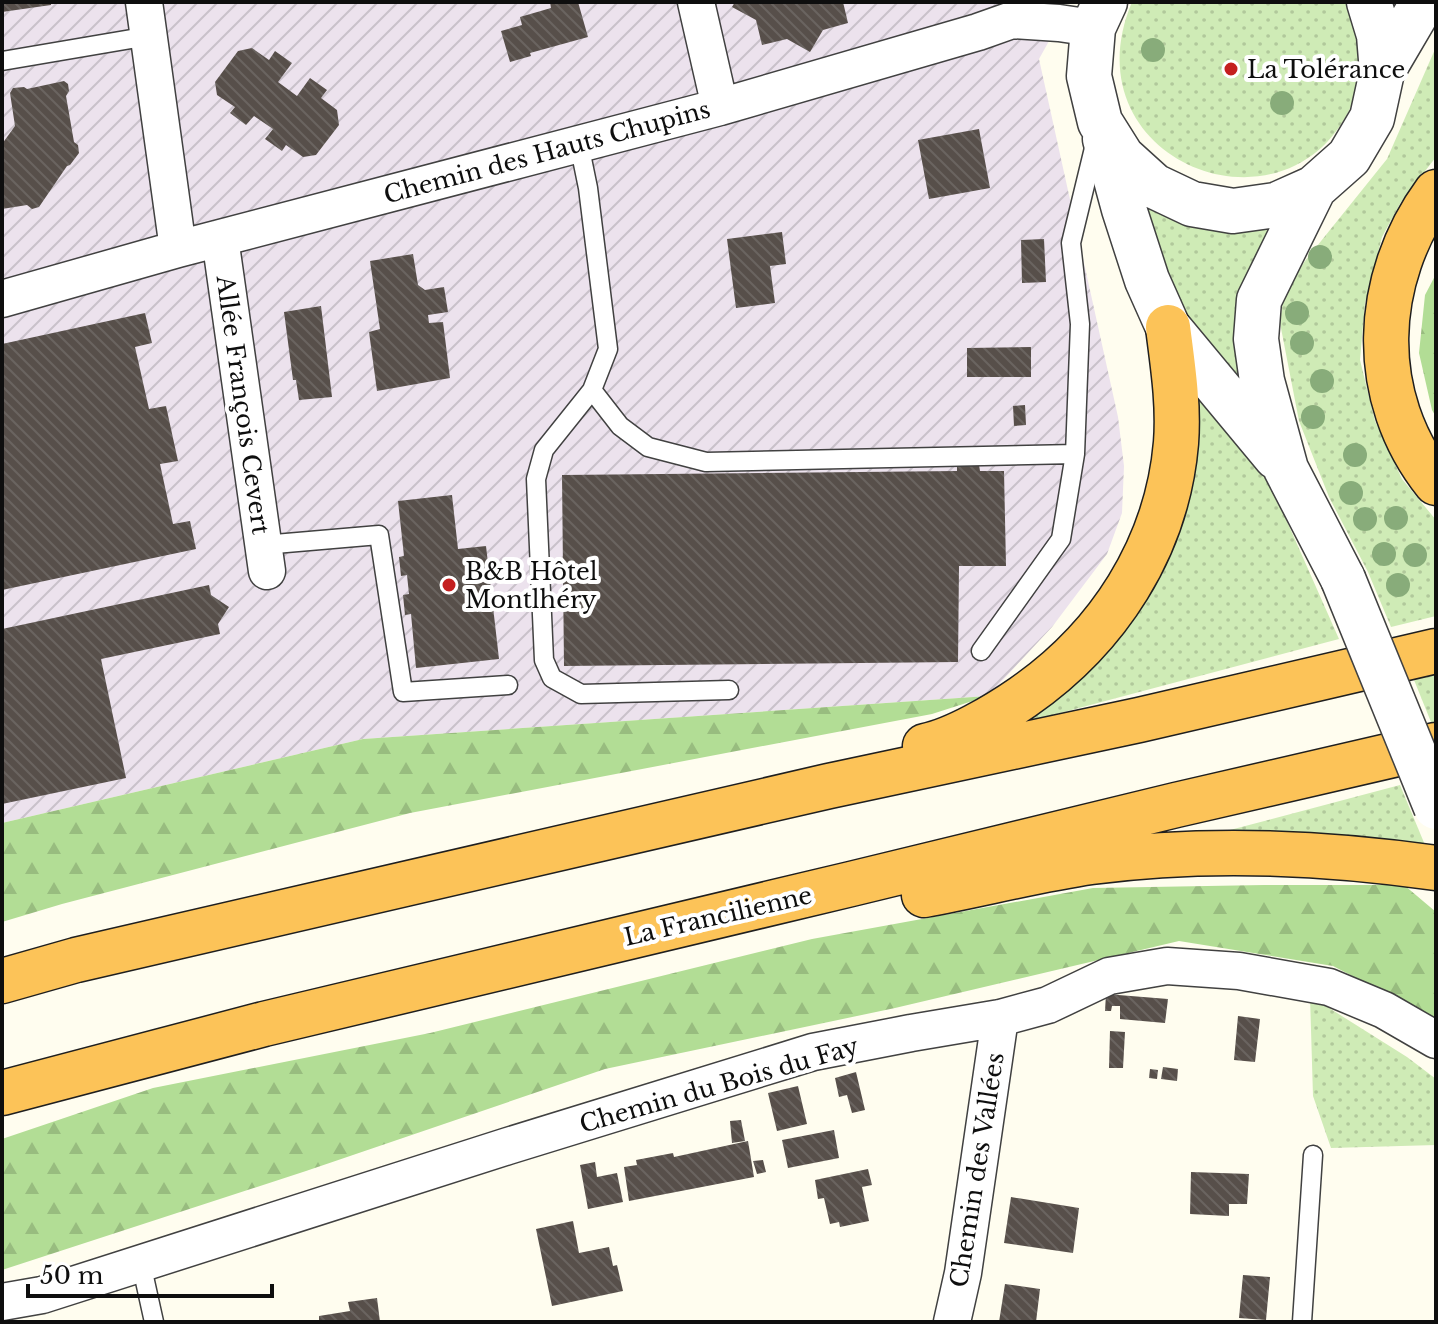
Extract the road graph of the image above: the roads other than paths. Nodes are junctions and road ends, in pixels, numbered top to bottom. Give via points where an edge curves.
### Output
1 (696, 2) edge
2 (1369, 2) edge
3 (1423, 2) edge
4 (1078, 14) edge
5 (146, 19) edge
6 (2, 61) edge
7 (1382, 72) junction
8 (720, 107) junction
9 (1100, 122) junction
10 (579, 144) junction
11 (1314, 188) junction
12 (1436, 192) edge
13 (220, 238) junction
14 (178, 249) junction
15 (2, 299) edge
16 (1168, 327) junction
17 (592, 390) junction
18 (1075, 454) junction
19 (1286, 469) junction
20 (1436, 483) edge
21 (265, 558) joint
22 (981, 651) dead end
23 (1436, 651) edge
24 (508, 685) dead end
25 (729, 690) dead end
26 (1436, 745) edge
27 (829, 786) junction
28 (1436, 807) edge
29 (1436, 868) edge
30 (851, 884) junction
31 (2, 981) edge
32 (1000, 1018) junction
33 (1436, 1040) edge
34 (2, 1093) edge
35 (1313, 1155) dead end
36 (141, 1263) junction
37 (2, 1302) edge
38 (46, 1309) edge
39 (154, 1322) edge
40 (952, 1322) edge
41 (1302, 1322) edge

1 - 8 street
2 - 7 street
3 - 7 street
4 - 8 street, Chemin des Hauts Chupins via 1012,20
4 - 9 street
5 - 6 lane
5 - 14 street
7 - 11 street via 1372,118 1349,157
8 - 10 street, Chemin des Hauts Chupins
9 - 11 street via 1122,157 1154,186 1192,204 1233,211 1276,205
9 - 16 street via 1147,280
9 - 18 lane via 1071,243 1080,324
10 - 13 street, Chemin des Hauts Chupins
10 - 17 lane via 608,349
11 - 19 street via 1259,300 1256,339 1262,381
12 - 20 highway via 1397,266 1386,352 1402,426
13 - 14 street, Chemin des Hauts Chupins
13 - 21 street, Allée François Cevert
14 - 15 street, Chemin des Hauts Chupins
16 - 19 street
16 - 27 highway via 1177,408 1172,470 1157,530 1132,584 1099,630 1059,670 999,713 937,743 857,757
17 - 18 lane via 620,426 648,447 706,462
17 - 25 lane via 544,450 536,479 544,660 552,678 581,694
18 - 22 lane via 1061,539
19 - 28 street, bridge via 1343,579
21 - 24 lane via 379,535 403,692
23 - 27 highway
26 - 30 highway, La Francilienne
27 - 31 highway
29 - 30 highway via 1297,855 1179,855 1090,862 915,897
30 - 34 highway, La Francilienne via 264,1024
32 - 33 street, Chemin du Bois du Fay via 1048,1005 1109,976 1167,966 1239,971 1329,987
32 - 36 street, Chemin du Bois du Fay via 813,1052
32 - 40 street, Chemin des Vallées
35 - 41 lane
36 - 38 street, Chemin du Bois du Fay
36 - 39 lane
37 - 38 street, Chemin du Bois du Fay

